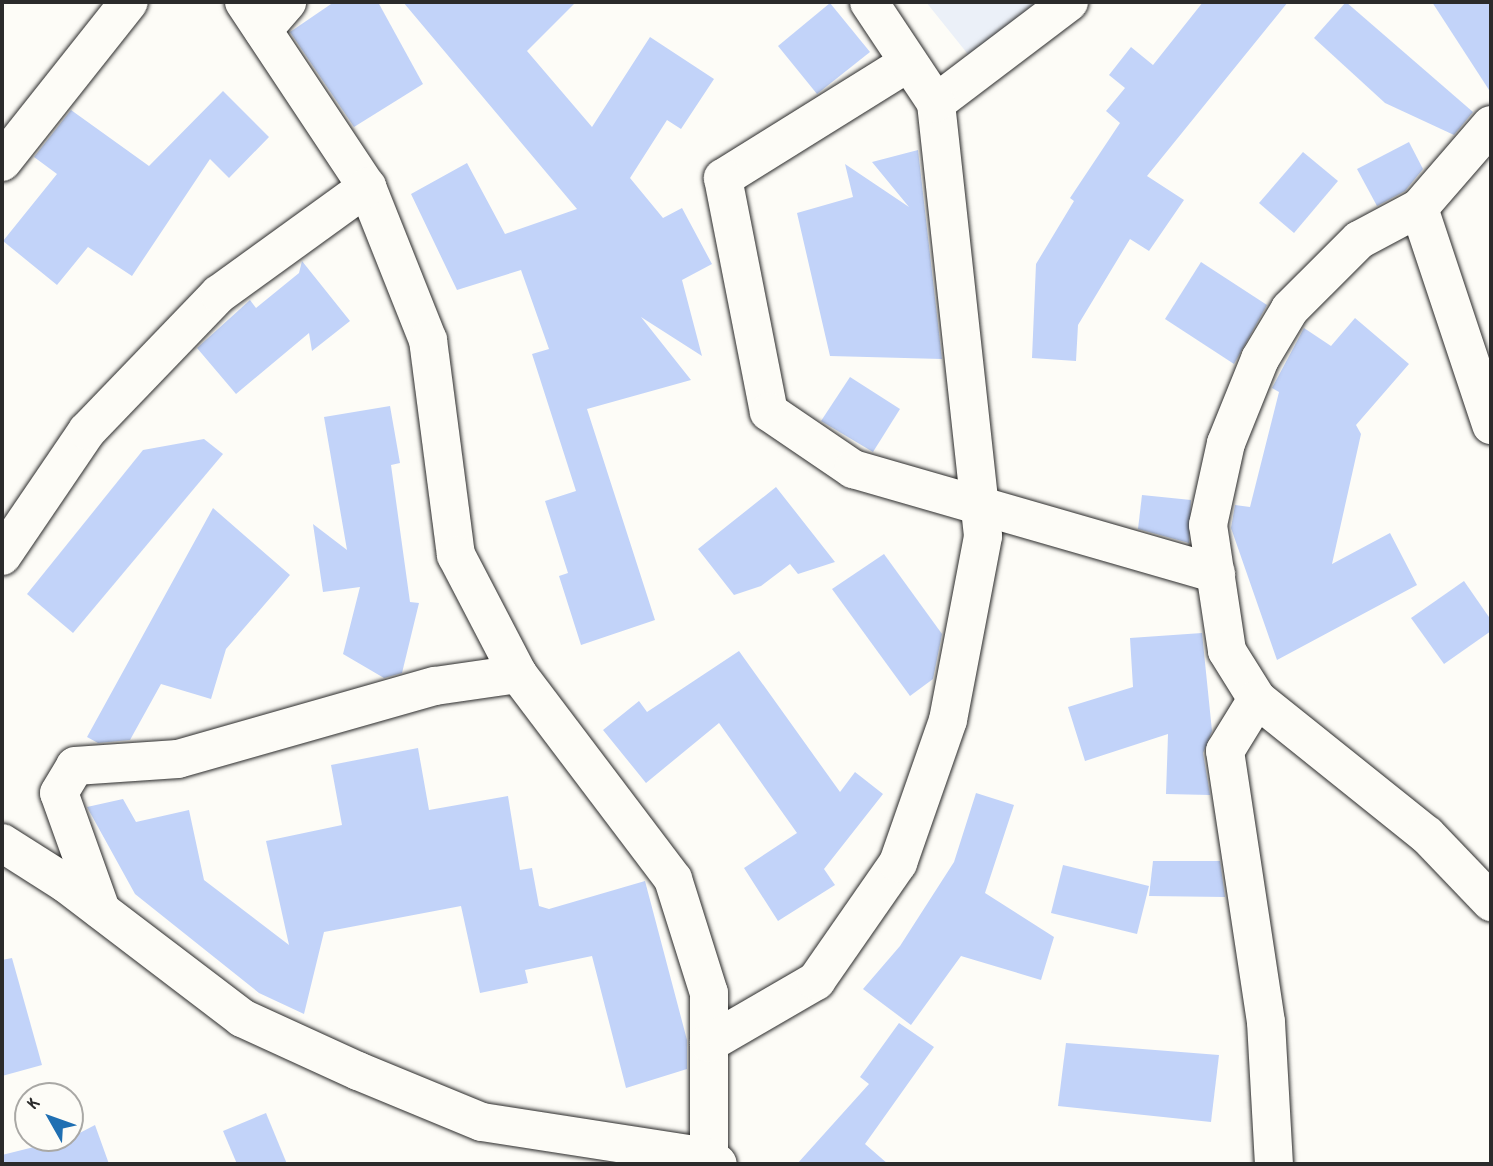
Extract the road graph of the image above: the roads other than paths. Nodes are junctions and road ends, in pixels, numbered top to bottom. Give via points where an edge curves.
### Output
1 (129, 2) edge
2 (869, 2) edge
3 (1069, 2) edge
4 (265, 11) edge
5 (908, 63) junction
6 (936, 103) junction
7 (1491, 125) edge
8 (2, 162) edge
9 (367, 187) junction
10 (1419, 208) junction
11 (1491, 425) edge
12 (980, 506) junction
13 (2, 556) edge
14 (1216, 573) junction
15 (518, 674) junction
16 (1256, 699) junction
17 (2, 844) edge
18 (1491, 901) edge
19 (101, 910) junction
20 (709, 1043) junction
21 (713, 1161) edge
22 (1274, 1164) edge

1 - 8 street
2 - 5 street
3 - 6 street
4 - 9 street
5 - 6 street
5 - 12 street via 723,178 769,412 853,469
6 - 12 street
7 - 10 street
9 - 13 street via 219,294 87,431
9 - 15 street via 428,340 456,555
10 - 11 street
10 - 14 street via 1359,240 1320,272 1260,359 1226,443 1209,525
12 - 14 street
12 - 20 street via 983,536 948,720 898,863 816,981
14 - 16 street via 1227,651
15 - 19 street via 435,686 178,759 75,766 62,782 61,804
15 - 20 street via 673,879 709,993
16 - 18 street via 1427,835
16 - 22 street via 1225,751 1266,1022
17 - 19 street
19 - 21 street via 243,1018 482,1122
20 - 21 street

